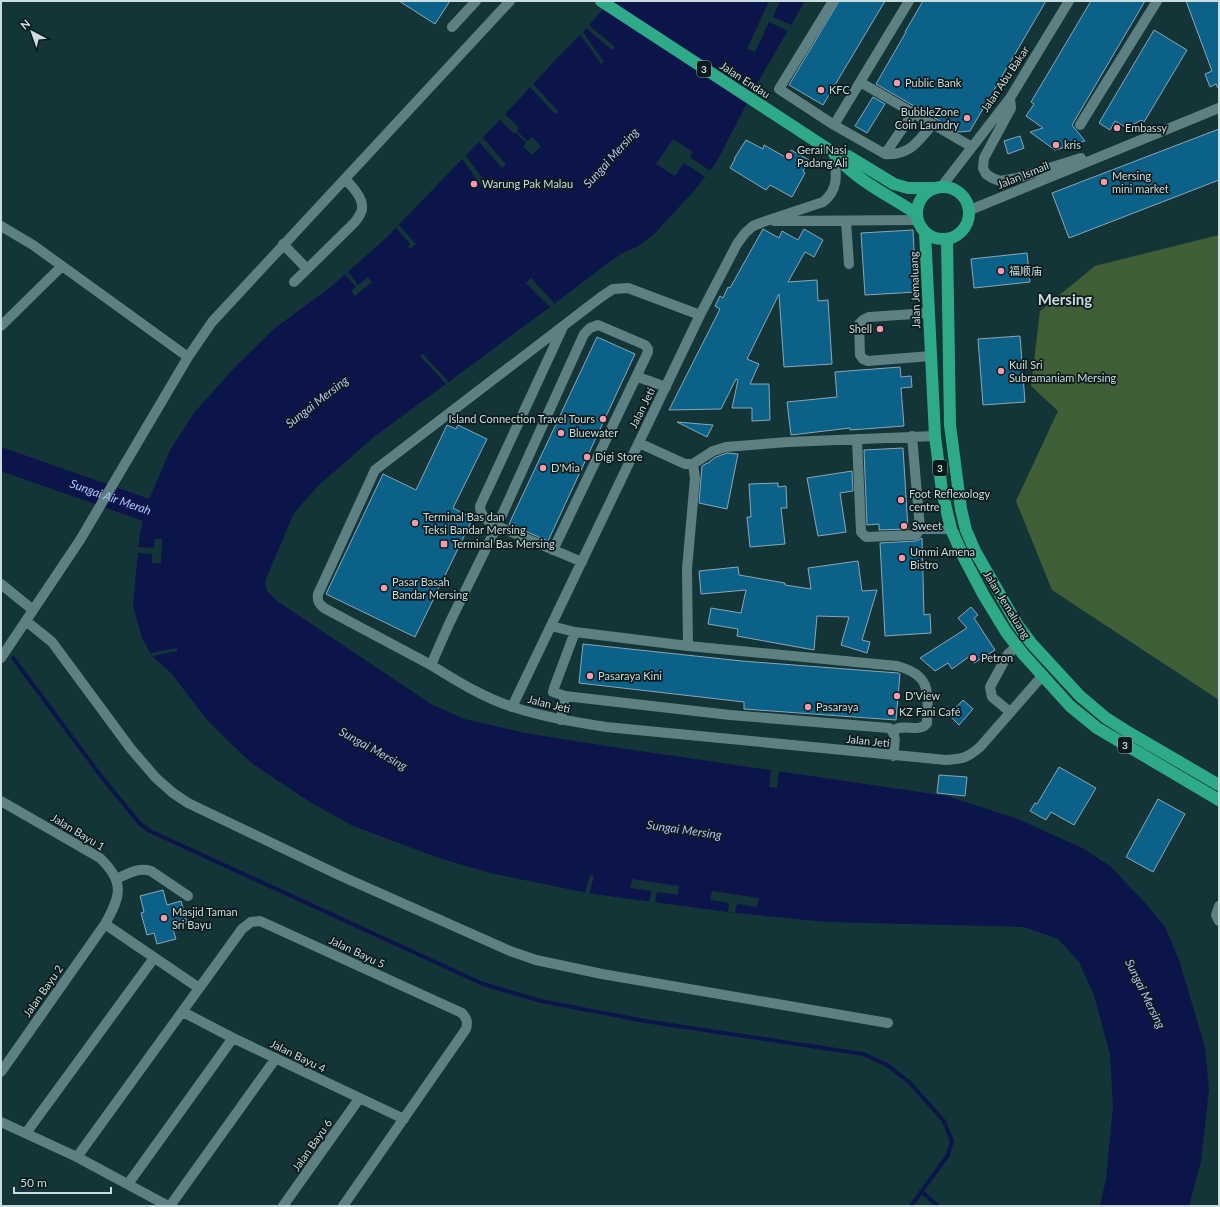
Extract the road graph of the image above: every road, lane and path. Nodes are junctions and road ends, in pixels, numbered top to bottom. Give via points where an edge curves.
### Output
1 (476, 1) edge
2 (510, 1) edge
3 (601, 1) edge
4 (833, 1) edge
5 (1069, 1) edge
6 (1157, 1) edge
7 (907, 2) edge
8 (452, 27) dead end
9 (860, 82) junction
10 (1010, 98) junction
11 (1219, 108) edge
12 (913, 113) junction
13 (933, 124) junction
14 (834, 125) junction
15 (1080, 125) dead end
16 (972, 147) junction
17 (834, 153) junction
18 (885, 154) junction
19 (1106, 154) junction
20 (345, 179) junction
21 (937, 187) junction
22 (970, 210) junction
23 (917, 217) junction
24 (846, 221) junction
25 (763, 222) junction
26 (1, 226) edge
27 (925, 232) junction
28 (947, 239) junction
29 (284, 244) junction
30 (849, 264) dead end
31 (62, 266) junction
32 (307, 269) junction
33 (294, 282) dead end
34 (929, 313) junction
35 (700, 315) junction
36 (564, 325) junction
37 (1, 326) edge
38 (930, 356) junction
39 (188, 357) junction
40 (638, 377) junction
41 (666, 387) junction
42 (912, 436) junction
43 (935, 436) junction
44 (857, 439) junction
45 (639, 443) junction
46 (693, 464) junction
47 (497, 526) junction
48 (920, 529) junction
49 (951, 529) junction
50 (554, 550) junction
51 (582, 562) junction
52 (1, 584) edge
53 (33, 610) junction
54 (26, 621) junction
55 (551, 626) junction
56 (575, 632) junction
57 (688, 646) junction
58 (1017, 646) junction
59 (1, 658) edge
60 (431, 666) junction
61 (1043, 675) junction
62 (565, 696) junction
63 (512, 707) junction
64 (1010, 712) junction
65 (561, 720) junction
66 (893, 731) junction
67 (893, 756) junction
68 (1219, 784) edge
69 (1219, 800) edge
70 (1, 801) edge
71 (116, 879) junction
72 (188, 896) dead end
73 (1219, 906) edge
74 (1219, 921) edge
75 (105, 924) junction
76 (154, 958) junction
77 (199, 988) junction
78 (183, 1012) junction
79 (888, 1023) dead end
80 (233, 1038) junction
81 (276, 1058) junction
82 (1, 1072) edge
83 (360, 1099) junction
84 (404, 1119) junction
85 (1, 1122) edge
86 (26, 1133) junction
87 (77, 1158) junction
88 (128, 1184) junction
89 (169, 1206) edge
90 (284, 1206) edge
91 (343, 1206) edge

1 - 8 street
2 - 20 street
3 - 17 highway, Jalan Endau / 3
4 - 14 street via 779,89
5 - 10 street, Jalan Abu Bakar
6 - 15 street
7 - 9 street
9 - 12 street
9 - 14 street
10 - 16 street, Jalan Abu Bakar
10 - 19 street via 1011,108 984,158 983,168 992,178 1000,181 1016,178 1095,153
11 - 19 street, Jalan Ismail
12 - 13 street
12 - 18 street
13 - 16 street
13 - 18 street via 914,146 898,154
14 - 18 street
16 - 21 street, Jalan Abu Bakar
17 - 21 highway, Jalan Endau / 3 via 848,156 894,184 908,188
17 - 23 highway, Jalan Endau / 3 via 842,164
17 - 25 street, Jalan Jeti via 836,186 828,198 823,202
19 - 22 street, Jalan Ismail
20 - 29 street
20 - 32 street via 363,205 361,213
21 - 22 highway, 3 via 958,190 968,202
21 - 23 highway via 924,194 918,203
22 - 28 highway via 968,221 962,231
23 - 24 street
23 - 27 highway, 3
24 - 25 street
24 - 30 street
25 - 35 street, Jalan Jeti via 753,226 737,244
26 - 31 street
27 - 28 highway via 935,238
27 - 34 highway, Jalan Jemaluang / 3
28 - 68 highway, Jalan Jemaluang / 3 via 950,425 961,509 966,530 976,551 1016,624 1080,696 1128,732
29 - 32 street
29 - 39 street via 212,322
31 - 37 street
31 - 39 street
32 - 33 street
34 - 38 highway, Jalan Jemaluang / 3
34 - 38 street via 869,317 859,324 860,355 863,359 868,361
35 - 36 street via 628,288 613,289
35 - 41 street, Jalan Jeti
36 - 47 street via 480,506 483,516
36 - 60 street via 375,470 318,594 320,604 324,608
38 - 43 highway, Jalan Jemaluang / 3
39 - 53 street via 80,540
40 - 41 street
40 - 47 street via 648,352 645,345 598,325 584,334
40 - 50 street
41 - 45 street, Jalan Jeti
42 - 43 street
42 - 44 street
42 - 48 street
43 - 49 highway, Jalan Jemaluang / 3 via 942,490
44 - 46 street via 726,447 713,451
44 - 48 street via 863,535 916,535
45 - 46 street via 685,464
45 - 51 street, Jalan Jeti
46 - 57 street via 695,478 687,569
47 - 50 street
47 - 60 street
48 - 49 street
49 - 58 highway, Jalan Jemaluang / 3 via 983,594
50 - 51 street
51 - 55 street, Jalan Jeti
52 - 53 street
53 - 54 street
54 - 59 street
54 - 79 street via 52,642 131,749 173,793 188,803 341,876 510,951 536,960 602,974
55 - 56 street
55 - 63 street, Jalan Jeti
56 - 57 street
56 - 62 street via 553,692
57 - 66 street via 907,669 927,687 927,723 920,728 901,726
58 - 61 highway, Jalan Jemaluang / 3
58 - 64 street via 1008,654 990,687 992,697
60 - 63 street via 472,689
61 - 64 street, Jalan Jeti
61 - 69 highway, Jalan Jemaluang / 3 via 1070,706 1097,728
62 - 65 street
62 - 66 street via 730,715 889,728
63 - 65 street, Jalan Jeti
64 - 67 street, Jalan Jeti via 980,747 962,759
65 - 67 street, Jalan Jeti via 606,727
66 - 67 street
70 - 71 street, Jalan Bayu 1 via 100,858
71 - 72 street via 144,869
71 - 75 street via 118,891 115,906
73 - 74 street via 1216,915
75 - 76 street
75 - 82 street, Jalan Bayu 2
76 - 77 street
76 - 86 street
77 - 78 street
77 - 84 street, Jalan Bayu 5 via 242,929 252,922 260,921 462,1013 466,1018 466,1030
78 - 80 street, Jalan Bayu 4
78 - 87 street
80 - 81 street, Jalan Bayu 4
80 - 88 street
81 - 83 street, Jalan Bayu 4
81 - 89 street
83 - 84 street, Jalan Bayu 4
83 - 90 street, Jalan Bayu 6
84 - 91 street
85 - 86 street
86 - 87 street
87 - 88 street
88 - 89 street

